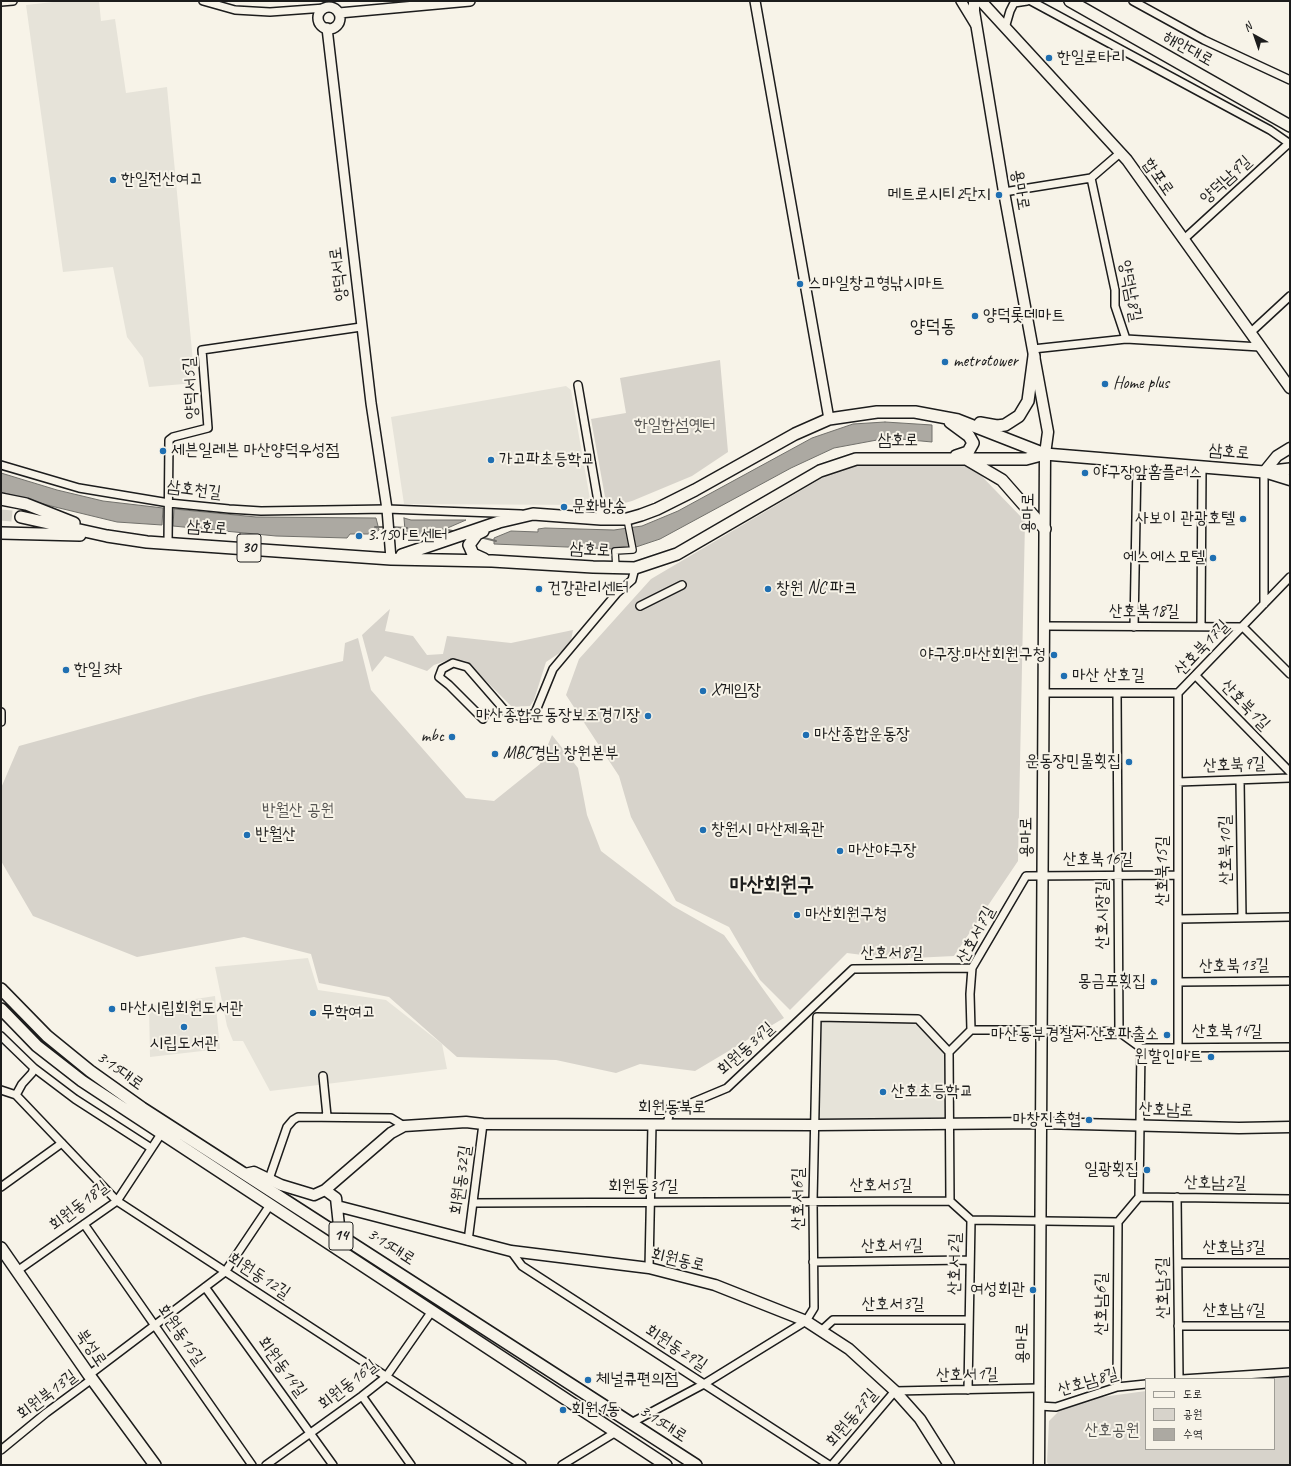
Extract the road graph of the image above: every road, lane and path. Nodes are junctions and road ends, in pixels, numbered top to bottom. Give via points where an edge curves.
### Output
1 (13, 1) edge
2 (203, 1) edge
3 (470, 1) edge
4 (754, 1) edge
5 (961, 1) edge
6 (974, 1) edge
7 (981, 1) edge
8 (1027, 1) edge
9 (1031, 1) edge
10 (1070, 1) edge
11 (1, 2) edge
12 (1136, 2) edge
13 (325, 5) edge
14 (339, 13) junction
15 (327, 28) junction
16 (1005, 28) junction
17 (978, 33) junction
18 (1290, 78) edge
19 (1290, 126) edge
20 (1289, 144) edge
21 (1120, 153) junction
22 (1091, 178) junction
23 (1004, 192) junction
24 (1183, 240) junction
25 (1290, 296) edge
26 (362, 327) junction
27 (1250, 333) junction
28 (1126, 339) junction
29 (1260, 347) junction
30 (1034, 352) junction
31 (578, 385) dead end
32 (1290, 388) edge
33 (939, 415) junction
34 (830, 419) junction
35 (958, 420) junction
36 (1290, 448) edge
37 (1045, 454) junction
38 (952, 458) junction
39 (966, 458) junction
40 (1137, 462) junction
41 (1, 465) edge
42 (1202, 467) junction
43 (1290, 469) edge
44 (1264, 472) junction
45 (1290, 480) edge
46 (1, 499) edge
47 (169, 505) junction
48 (388, 512) junction
49 (533, 514) junction
50 (21, 517) tunnel mouth
51 (601, 519) junction
52 (499, 522) junction
53 (628, 522) junction
54 (1045, 529) junction
55 (1, 533) edge
56 (107, 536) junction
57 (168, 543) junction
58 (391, 559) junction
59 (492, 561) junction
60 (616, 568) junction
61 (635, 568) junction
62 (1290, 577) edge
63 (682, 585) dead end
64 (1264, 604) junction
65 (640, 606) dead end
66 (1044, 626) junction
67 (1243, 626) junction
68 (1134, 627) junction
69 (1201, 627) junction
70 (1290, 674) edge
71 (1196, 676) junction
72 (1044, 693) junction
73 (1117, 693) junction
74 (1178, 694) junction
75 (1, 712) edge
76 (485, 713) dead end
77 (1, 722) edge
78 (1290, 772) edge
79 (1290, 778) edge
80 (1240, 780) junction
81 (1178, 782) junction
82 (1042, 875) junction
83 (1178, 875) junction
84 (1118, 876) junction
85 (1290, 917) edge
86 (1242, 918) junction
87 (1178, 919) junction
88 (972, 968) junction
89 (1290, 981) edge
90 (1178, 982) junction
91 (1, 989) edge
92 (1, 1009) edge
93 (807, 1013) junction
94 (817, 1016) junction
95 (971, 1030) junction
96 (1041, 1031) junction
97 (1119, 1032) junction
98 (1, 1036) edge
99 (1290, 1047) edge
100 (1140, 1048) junction
101 (1178, 1048) junction
102 (949, 1052) junction
103 (34, 1068) junction
104 (323, 1076) dead end
105 (1, 1090) edge
106 (16, 1095) junction
107 (327, 1116) junction
108 (1041, 1123) junction
109 (483, 1124) junction
110 (652, 1124) junction
111 (667, 1124) junction
112 (950, 1124) junction
113 (815, 1125) junction
114 (1139, 1125) junction
115 (404, 1126) junction
116 (1290, 1127) edge
117 (161, 1134) junction
118 (62, 1143) junction
119 (151, 1148) junction
120 (245, 1174) junction
121 (269, 1179) junction
122 (1, 1187) edge
123 (326, 1190) junction
124 (1139, 1197) junction
125 (1177, 1198) junction
126 (1290, 1198) edge
127 (117, 1201) junction
128 (813, 1201) junction
129 (950, 1201) junction
130 (650, 1202) junction
131 (473, 1203) junction
132 (270, 1205) junction
133 (337, 1206) junction
134 (971, 1220) junction
135 (1040, 1221) junction
136 (1118, 1222) junction
137 (84, 1224) junction
138 (340, 1234) junction
139 (468, 1241) junction
140 (1, 1248) edge
141 (511, 1251) junction
142 (970, 1260) junction
143 (814, 1262) junction
144 (1178, 1263) junction
145 (1290, 1263) edge
146 (649, 1268) junction
147 (17, 1271) junction
148 (225, 1272) junction
149 (205, 1287) junction
150 (432, 1311) junction
151 (969, 1320) junction
152 (806, 1321) junction
153 (155, 1323) junction
154 (1178, 1326) junction
155 (1290, 1326) edge
156 (821, 1331) junction
157 (1290, 1372) edge
158 (90, 1377) junction
159 (386, 1377) junction
160 (1179, 1378) edge
161 (1197, 1378) edge
162 (704, 1384) junction
163 (1145, 1384) edge
164 (1039, 1388) junction
165 (1118, 1388) junction
166 (968, 1390) junction
167 (895, 1391) junction
168 (362, 1396) junction
169 (1039, 1406) junction
170 (631, 1423) junction
171 (310, 1432) junction
172 (616, 1432) junction
173 (1, 1450) edge
174 (155, 1465) edge
175 (252, 1465) edge
176 (266, 1465) edge
177 (333, 1465) edge
178 (411, 1465) edge
179 (522, 1465) edge
180 (562, 1465) edge
181 (666, 1465) edge
182 (696, 1465) edge
183 (831, 1465) edge
184 (949, 1465) edge
185 (1039, 1465) edge

1 - 11 street
2 - 13 street via 235,10 270,12
3 - 14 street
4 - 34 street
5 - 17 street
6 - 17 main road, 용마로
7 - 16 main road, 합포로
8 - 16 street via 1014,3
9 - 20 street, 양덕남9길 via 1270,130
10 - 19 main road, 해안대로
12 - 18 street via 1204,40
13 - 14 street
13 - 15 street via 318,19 321,25
14 - 15 street via 338,23
15 - 26 street, 양덕서로
16 - 21 main road, 합포로
17 - 23 main road, 용마로
20 - 24 street, 양덕남9길
21 - 22 street
21 - 24 main road, 합포로
22 - 23 street
22 - 28 street, 양덕남8길 via 1115,290 1115,306
23 - 30 main road, 용마로
24 - 27 main road, 합포로
25 - 27 street
26 - 47 street, 양덕서5길 via 202,350 208,428 169,440
26 - 48 street, 양덕서로
27 - 29 main road, 합포로
28 - 29 street, 양덕남8길
28 - 30 street
29 - 32 main road, 합포로
30 - 35 main road via 1028,401 1019,416 1013,421 996,426
30 - 37 main road, 용마로 via 1048,432
31 - 51 street
33 - 34 main road, 삼호로 via 877,412
33 - 35 main road, 삼호로
33 - 38 main road via 972,439 968,452
34 - 53 main road, 삼호로 via 763,450 696,490
35 - 37 main road, 삼호로
36 - 44 main road via 1277,456
37 - 39 main road, 삼호로 via 1026,458
37 - 40 main road, 삼호로
37 - 54 main road, 용마로
38 - 39 main road, 삼호로
38 - 61 main road, 삼호로 via 856,459 836,464 820,470 677,554
39 - 54 main road via 1002,480
40 - 42 main road, 삼호로
40 - 68 street
41 - 47 street, 삼호천길 via 79,488
42 - 44 main road, 삼호로
42 - 69 street
43 - 44 main road, 삼호로
44 - 45 main road
44 - 64 street
46 - 56 main road, 삼호로 via 26,504
47 - 48 street, 삼호천길 via 261,511
47 - 57 street
48 - 49 street, 삼호천길
48 - 58 street, 양덕서로
49 - 51 main road, 삼호로
49 - 52 main road, 삼호로
50 - 56 main road, 삼호로
51 - 53 main road, 삼호로
52 - 58 main road
52 - 59 main road via 477,534 469,545 470,550 478,558
53 - 60 street via 633,550 614,551
54 - 66 main road, 용마로
55 - 56 main road, 삼호로
56 - 57 main road, 삼호로 / 30
57 - 58 main road, 삼호로 / 30
58 - 59 main road, 삼호로
59 - 60 main road, 삼호로
60 - 61 main road, 삼호로
61 - 76 street via 632,580 553,669 535,713 523,717 507,714 468,667 453,663 442,669 439,678 483,719
62 - 64 street, 산호북17길
63 - 65 street
64 - 67 street, 산호북17길
66 - 68 street, 산호북18길
66 - 72 main road, 용마로
67 - 69 street, 산호북18길
67 - 70 street
67 - 71 street, 산호북17길
68 - 69 street, 산호북18길
71 - 74 street, 산호북17길
71 - 78 street, 산호북1길
72 - 73 street, 산호북17길
72 - 82 main road, 용마로
73 - 74 street, 산호북17길
73 - 84 street, 산호시장길
74 - 81 street, 산호북15길
75 - 77 street
79 - 80 street, 산호북9길
80 - 81 street, 산호북9길
80 - 86 street, 산호북10길
81 - 83 street, 산호북15길
82 - 84 street, 산호북16길
82 - 88 street, 산호서7길 via 1026,876
82 - 96 main road, 용마로
83 - 84 street, 산호북16길
83 - 87 street, 산호북15길
84 - 97 street, 산호시장길
85 - 86 street
86 - 87 street
87 - 90 street, 산호북15길
88 - 93 street, 산호서8길 via 853,969
88 - 95 street, 산호서7길
89 - 90 street, 산호북13길
90 - 101 street, 산호북15길
91 - 120 main road, 3·15대로 / 14 via 47,1036 90,1072
92 - 117 main road, 3·15대로 / 14 via 37,1046 82,1081
93 - 94 street
93 - 111 street, 회원동34길 via 727,1088 684,1106 671,1107
94 - 102 street via 918,1019
94 - 113 street, 산호서6길
95 - 96 street
95 - 102 street
96 - 97 street
96 - 108 main road, 용마로
97 - 100 street
98 - 103 street
99 - 101 street, 산호북14길
100 - 101 street, 산호북14길
100 - 114 street
102 - 112 street
103 - 106 street
103 - 119 street via 74,1099
104 - 107 street
105 - 106 street, 회원동12길
106 - 118 street, 회원동12길
107 - 115 street via 391,1118
107 - 121 street via 293,1120 285,1132
108 - 112 main road, 회원동북로
108 - 114 main road, 산호남로
108 - 135 main road, 용마로
109 - 110 main road, 회원동북로
109 - 115 main road, 회원동북로 via 466,1122
109 - 131 street, 회원동32길
110 - 111 main road, 회원동북로
110 - 130 street
111 - 113 main road, 회원동북로
112 - 113 main road, 회원동북로
112 - 129 street
113 - 128 street, 산호서6길
114 - 116 main road, 산호남로
114 - 124 street
115 - 123 main road, 회원동북로 via 391,1133
117 - 119 street, 회원동18길
117 - 132 main road, 3·15대로 / 14
118 - 122 street
118 - 127 street, 회원동12길
119 - 127 street, 회원동18길
120 - 121 main road via 254,1172
120 - 138 main road, 3·15대로 / 14
121 - 123 main road via 314,1196
123 - 133 main road via 336,1198
124 - 125 street, 산호남2길
124 - 136 street
125 - 126 street, 산호남2길
125 - 144 street, 산호남5길
127 - 137 street, 회원동18길
127 - 148 street, 회원동12길
128 - 129 street, 산호서5길
128 - 130 street, 회원동31길
128 - 143 street, 산호서6길
129 - 134 street, 산호서2길
130 - 131 street, 회원동31길
130 - 146 street
131 - 139 street, 회원동32길
132 - 148 street, 회원북13길
132 - 150 main road, 3·15대로 / 14
133 - 138 main road
133 - 139 main road, 회원동로
134 - 135 street
134 - 142 street, 산호서2길
135 - 136 street
135 - 164 main road, 용마로
136 - 165 street, 산호남6길
137 - 147 street, 회원동18길
137 - 153 street, 회원동15길
138 - 170 main road, 3·15대로 / 14
139 - 141 main road, 회원동로
140 - 147 main road, 북성로
141 - 146 main road, 회원동로
141 - 162 street, 회원동29길 via 522,1266
142 - 143 street, 산호서4길
142 - 151 street, 산호서2길
143 - 152 street, 산호서6길 via 814,1308
144 - 145 street, 산호남3길
144 - 154 street, 산호남5길
146 - 152 main road, 회원동로 via 715,1285
147 - 158 main road, 북성로
148 - 149 street, 회원북13길
148 - 159 street, 회원동12길
149 - 153 street, 회원북13길
149 - 171 street, 회원동14길
150 - 159 street, 회원동16길
150 - 172 main road, 3·15대로 / 14
151 - 156 street, 산호서3길 via 833,1320
151 - 166 street, 산호서2길
152 - 156 main road, 회원동로
152 - 162 street
153 - 158 street, 회원북13길
153 - 175 street, 회원동15길
154 - 155 street, 산호남4길
154 - 160 street, 산호남5길
156 - 167 main road, 회원동로 via 849,1349
157 - 161 street
158 - 173 street, 회원북13길
158 - 174 main road, 북성로
159 - 168 street, 회원동16길
159 - 179 street, 회원동12길
162 - 170 street
162 - 183 street, 회원동29길
163 - 165 street, 산호남8길
164 - 166 street, 산호서1길
164 - 169 main road, 용마로
165 - 169 street, 산호남8길 via 1056,1407
166 - 167 street, 산호서1길
167 - 183 street, 회원동27길
167 - 184 main road, 회원동로 via 920,1419
168 - 171 street, 회원동16길
168 - 178 street
169 - 185 main road, 용마로
170 - 182 main road, 3·15대로 / 14
171 - 176 street, 회원동16길
171 - 177 street, 회원동14길
172 - 180 street
172 - 181 main road, 3·15대로 / 14

